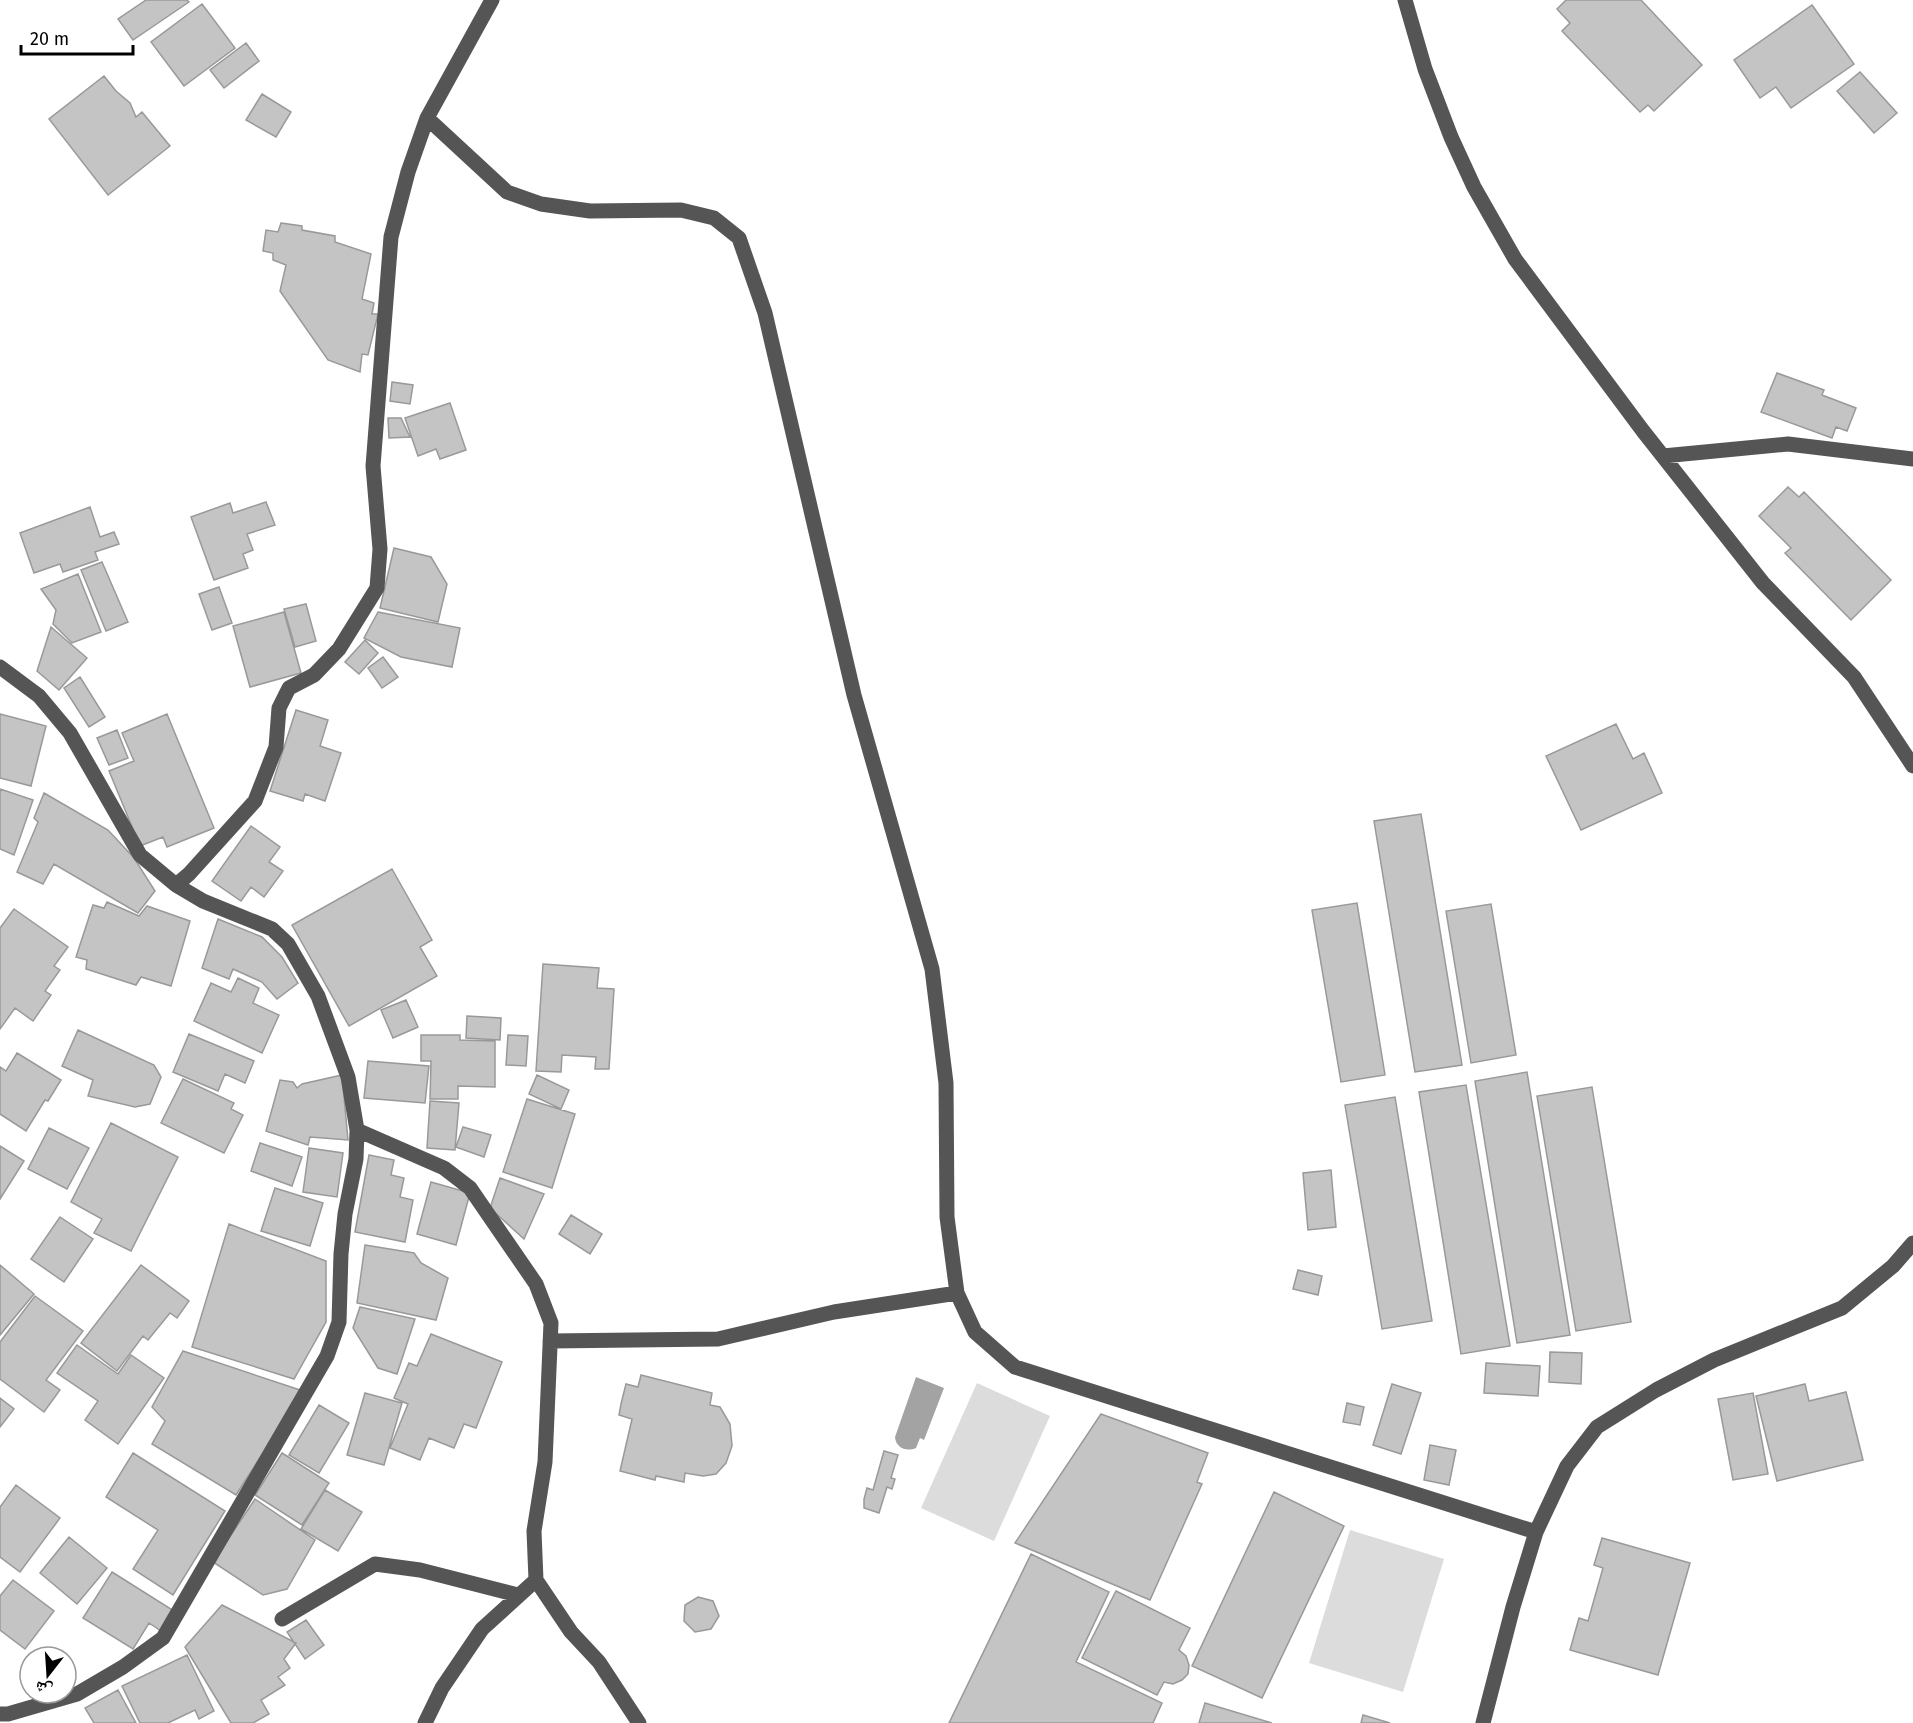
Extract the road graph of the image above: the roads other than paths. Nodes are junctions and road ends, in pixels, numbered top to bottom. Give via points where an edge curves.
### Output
1 (492, 0) edge
2 (1405, 0) edge
3 (427, 118) junction
4 (1663, 456) junction
5 (1913, 459) edge
6 (0, 667) edge
7 (1913, 766) edge
8 (176, 885) junction
9 (357, 1130) junction
10 (1913, 1243) edge
11 (957, 1293) junction
12 (550, 1341) junction
13 (1536, 1532) junction
14 (536, 1580) junction
15 (518, 1595) junction
16 (282, 1619) dead end
17 (0, 1714) edge
18 (425, 1723) edge
19 (639, 1723) edge
20 (1483, 1723) edge

1 - 3 street
2 - 4 street via 1425,69 1474,187 1515,259
3 - 8 street via 391,237 373,465 380,549 377,588 339,649 314,675 290,688 279,708 276,747 255,801
3 - 11 street via 507,192 541,204 590,212 681,210 714,218 739,238 765,313 854,694 932,969 946,1083 947,1217
4 - 5 street via 1788,444
4 - 7 street via 1763,583 1854,677
6 - 8 street via 39,696 70,733 140,855
8 - 9 street via 203,901 272,929 288,945 318,996 348,1077
9 - 12 street via 444,1168 470,1188 536,1284 550,1323
9 - 17 street via 342,1244 339,1322 327,1356 163,1638 77,1694
10 - 13 street via 1893,1266 1842,1308 1714,1360 1597,1427 1567,1466
11 - 12 street via 834,1312 718,1340
11 - 13 street via 975,1332 1015,1367
12 - 14 street via 545,1462 534,1532
13 - 20 street
14 - 15 street
14 - 19 street via 571,1632 599,1662
15 - 16 street via 420,1570 375,1564
15 - 18 street via 482,1629 442,1688

